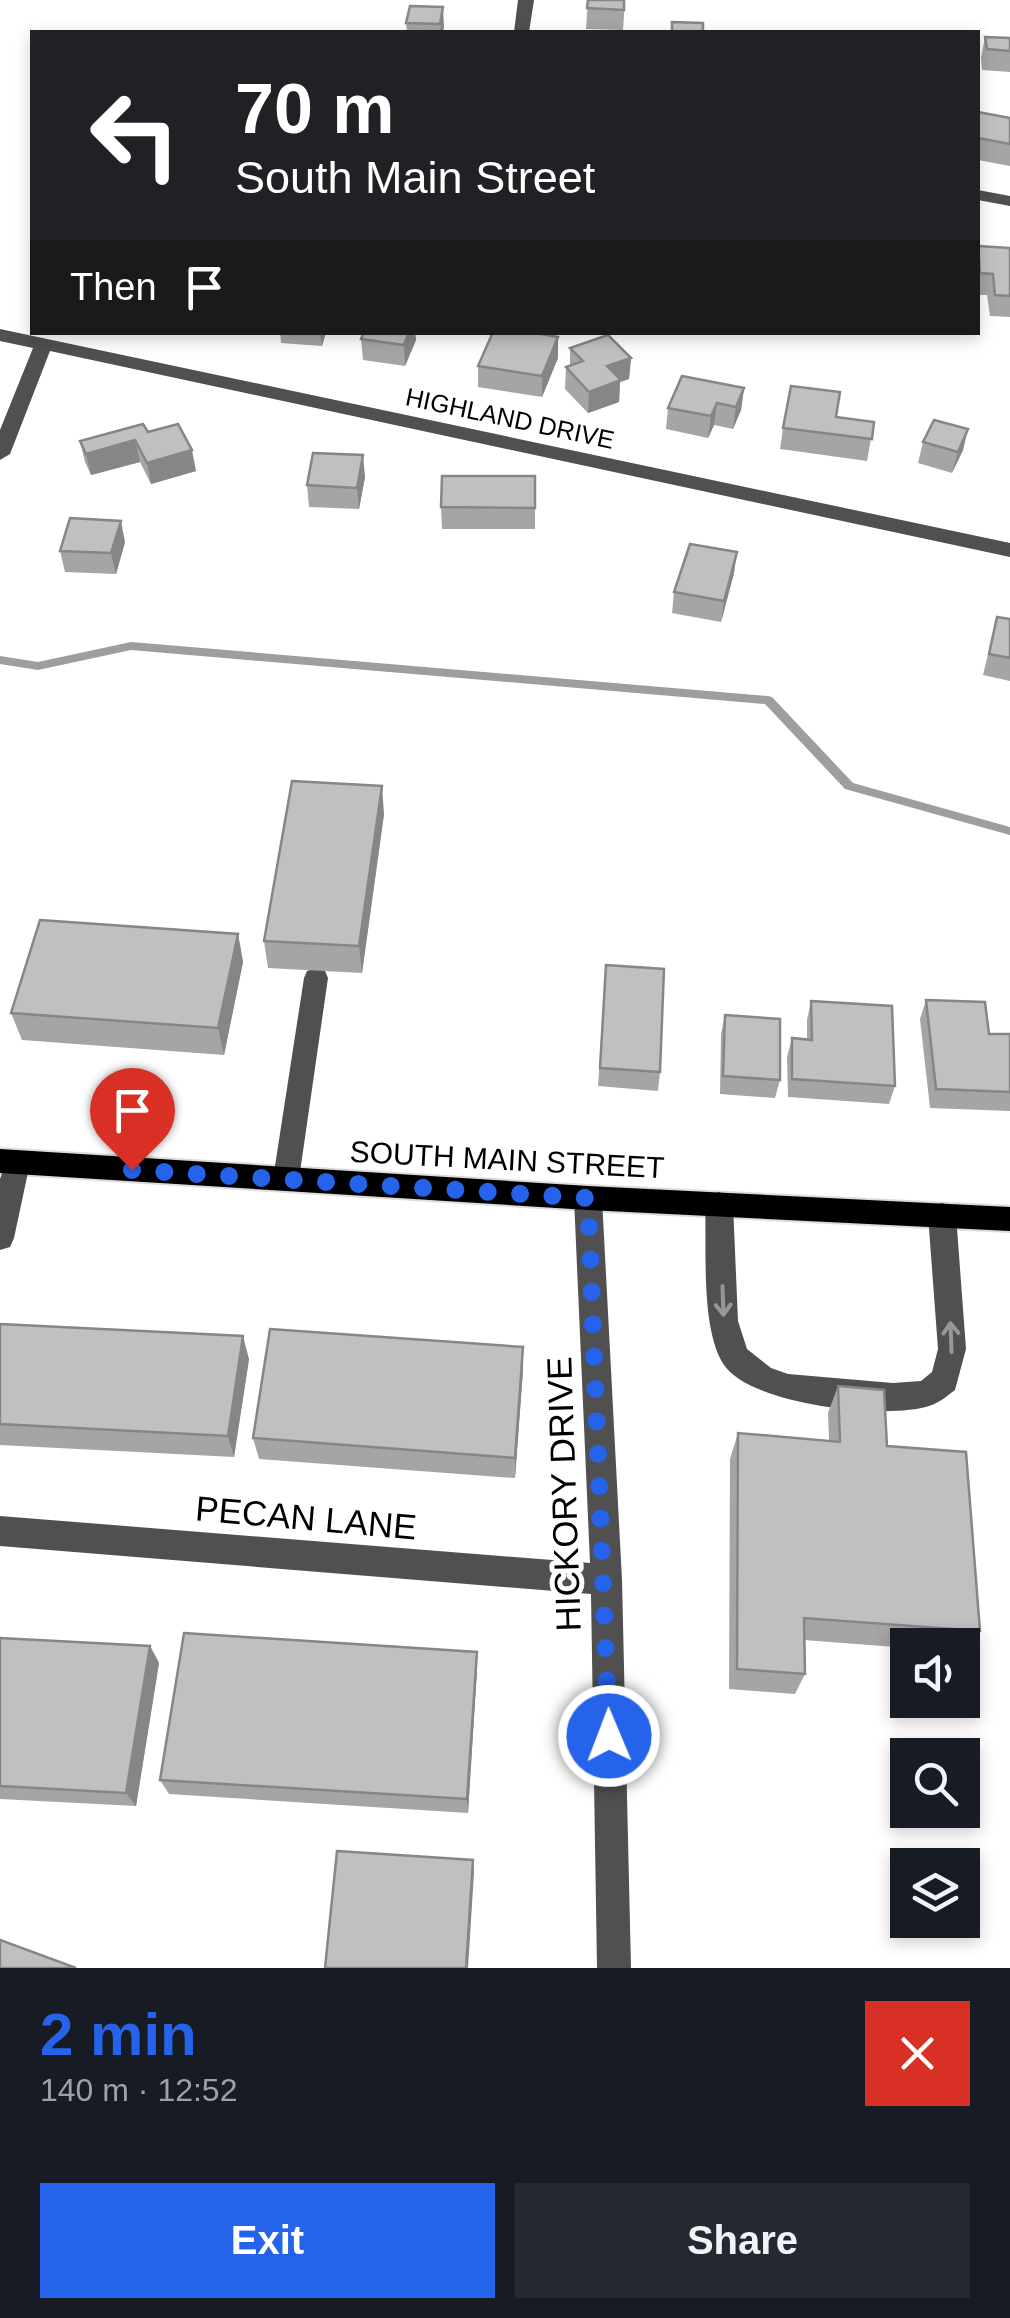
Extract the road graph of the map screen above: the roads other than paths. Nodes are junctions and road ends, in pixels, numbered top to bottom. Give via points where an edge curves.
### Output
1 (526, 0) edge
2 (522, 30) edge
3 (980, 196) edge
4 (1010, 200) edge
5 (0, 335) edge
6 (44, 344) junction
7 (0, 454) edge
8 (1010, 550) edge
9 (316, 978) dead end
10 (8, 1162) edge
11 (286, 1179) junction
12 (588, 1198) junction
13 (719, 1204) junction
14 (942, 1215) junction
15 (1010, 1219) edge
16 (0, 1238) edge
17 (0, 1530) edge
18 (606, 1580) junction
19 (614, 1968) edge

1 - 2 street
3 - 4 street
5 - 6 street, HIGHLAND DRIVE
6 - 7 street
6 - 8 street, HIGHLAND DRIVE
9 - 11 street
10 - 11 main road, SOUTH MAIN STREET
10 - 16 street
11 - 12 main road, SOUTH MAIN STREET
12 - 13 main road, SOUTH MAIN STREET
12 - 18 street, HICKORY DRIVE
13 - 14 main road, SOUTH MAIN STREET
13 -> 14 street via 724,1321 735,1357 788,1388 893,1397 926,1394 945,1380 952,1349
14 - 15 main road, SOUTH MAIN STREET
17 - 18 street, PECAN LANE
18 - 19 street, HICKORY DRIVE

